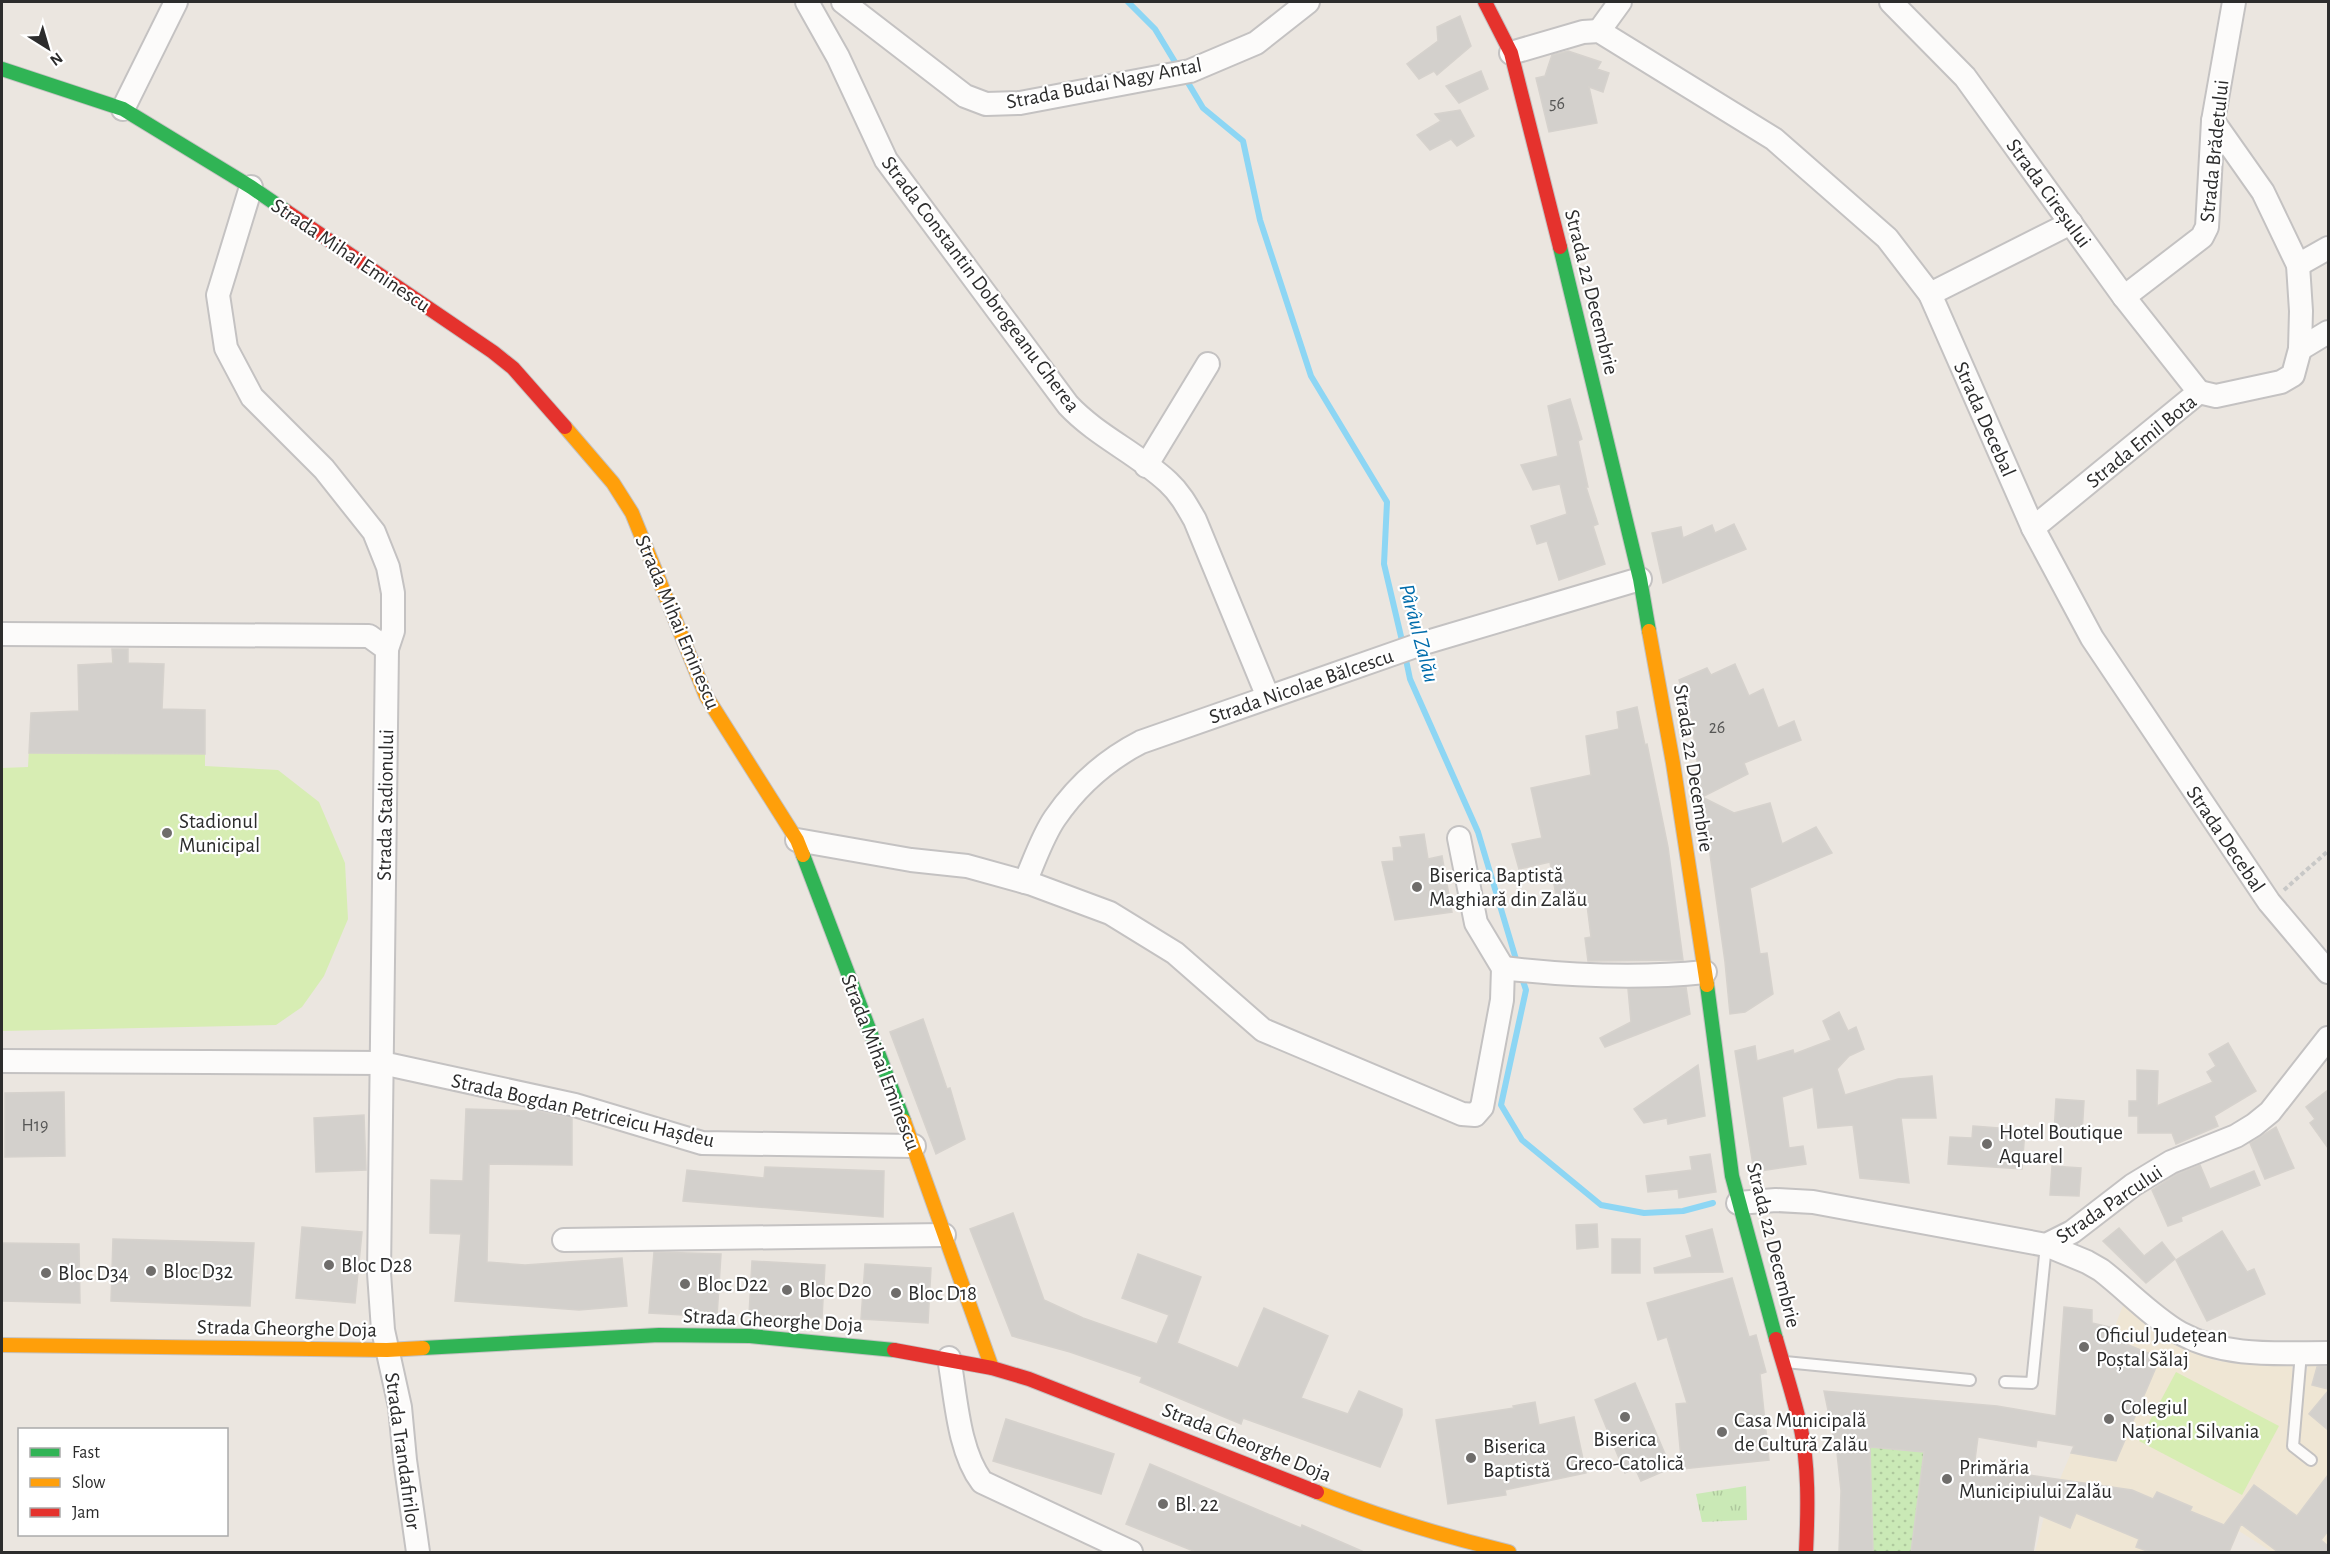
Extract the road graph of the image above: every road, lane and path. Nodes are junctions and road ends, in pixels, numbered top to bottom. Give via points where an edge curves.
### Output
1 (176, 2) edge
2 (807, 2) edge
3 (843, 2) edge
4 (1308, 2) edge
5 (1620, 2) edge
6 (1891, 2) edge
7 (2235, 2) edge
8 (1489, 3) edge
9 (1599, 31) junction
10 (1511, 53) junction
11 (2, 69) edge
12 (123, 108) junction
13 (2213, 121) junction
14 (251, 186) junction
15 (2070, 223) junction
16 (2328, 248) edge
17 (2298, 265) junction
18 (1930, 294) junction
19 (2124, 297) junction
20 (2328, 332) edge
21 (2300, 349) junction
22 (1208, 364) dead end
23 (2199, 392) junction
24 (1146, 466) junction
25 (2033, 528) junction
26 (1640, 579) junction
27 (2, 634) edge
28 (387, 649) junction
29 (1268, 697) junction
30 (1459, 838) dead end
31 (796, 840) junction
32 (2328, 850) edge
33 (1025, 882) junction
34 (2269, 902) junction
35 (1503, 968) junction
36 (1705, 972) junction
37 (2328, 972) edge
38 (2328, 1038) edge
39 (2, 1061) edge
40 (382, 1063) junction
41 (914, 1146) junction
42 (1738, 1203) junction
43 (944, 1235) junction
44 (564, 1240) dead end
45 (2046, 1245) junction
46 (2, 1345) edge
47 (387, 1350) junction
48 (2301, 1353) junction
49 (2328, 1353) edge
50 (949, 1358) junction
51 (1784, 1362) junction
52 (992, 1368) junction
53 (1970, 1380) dead end
54 (2005, 1382) dead end
55 (2311, 1460) dead end
56 (1444, 1545) edge
57 (418, 1552) edge
58 (1131, 1552) edge
59 (1509, 1552) edge
60 (1806, 1552) edge

1 - 12 street
2 - 24 street, Strada Constantin Dobrogeanu Gherea via 838,57 886,160 1068,405
3 - 4 street, Strada Budai Nagy Antal via 965,96 986,104 1020,103 1190,71 1256,43
5 - 9 street
6 - 15 street, Strada Cireșului via 1965,77
7 - 13 street, Strada Brădetului
8 - 10 main road, Strada 22 Decembrie
9 - 10 street
9 - 18 street, Strada Decebal via 1774,139 1887,238
10 - 26 main road, Strada 22 Decembrie
11 - 12 main road, Strada Mihai Eminescu
12 - 14 main road, Strada Mihai Eminescu
13 - 17 street, Strada Emil Bota via 2263,192
13 - 19 street, Strada Brădetului via 2207,228 2202,237
14 - 28 street, Strada Stadionului via 218,295 226,348 252,397 324,469 374,532 393,593 393,631
14 - 31 main road, Strada Mihai Eminescu via 513,368 613,483 632,513 706,696
15 - 18 street
15 - 19 street, Strada Cireșului
16 - 17 street
17 - 21 street, Strada Emil Bota
18 - 25 street, Strada Decebal
19 - 23 street, Strada Cireșului
20 - 21 street
21 - 23 street, Strada Emil Bota via 2293,375 2281,382 2216,396
22 - 24 street
23 - 25 street, Strada Emil Bota
24 - 29 street, Strada Constantin Dobrogeanu Gherea via 1182,497 1195,519
25 - 34 street, Strada Decebal via 2092,638
26 - 29 street, Strada Nicolae Bălcescu via 1424,644
26 - 36 main road, Strada 22 Decembrie
27 - 28 street via 369,636
28 - 40 street, Strada Stadionului
29 - 33 street, Strada Nicolae Bălcescu via 1141,742 1118,754 1092,775 1054,819
30 - 35 street via 1476,923
31 - 33 street via 967,866
31 - 41 main road, Strada Mihai Eminescu
32 - 34 path
33 - 35 street via 1110,913 1175,953 1263,1030 1462,1114 1475,1115 1482,1107 1502,1000
34 - 37 street, Strada Decebal
35 - 36 street via 1636,977
36 - 42 main road, Strada 22 Decembrie
38 - 45 street, Strada Parcului via 2270,1112 2254,1125 2171,1162 2133,1185 2086,1223
39 - 40 street, Strada Bogdan Petriceicu Hașdeu
40 - 41 street, Strada Bogdan Petriceicu Hașdeu via 575,1105 702,1143
40 - 47 street, Strada Stadionului via 379,1274
41 - 43 main road, Strada Mihai Eminescu
42 - 45 street, Strada Parcului via 1813,1202
42 - 51 main road, Strada 22 Decembrie
43 - 44 street
43 - 52 main road, Strada Mihai Eminescu
45 - 48 street via 2101,1270 2172,1327 2203,1344 2230,1351
45 - 54 lane via 2032,1383
46 - 47 main road, Strada Gheorghe Doja
47 - 50 main road, Strada Gheorghe Doja via 659,1335 750,1336 879,1347
47 - 57 street, Strada Trandafirilor via 400,1407
48 - 49 street
48 - 55 lane via 2293,1446
50 - 52 main road, Strada Gheorghe Doja
50 - 58 street via 964,1446 972,1469 982,1482
51 - 53 lane
51 - 60 main road, Strada 22 Decembrie via 1806,1468
52 - 56 main road, Strada Gheorghe Doja via 1084,1399
56 - 59 main road, Strada Gheorghe Doja

